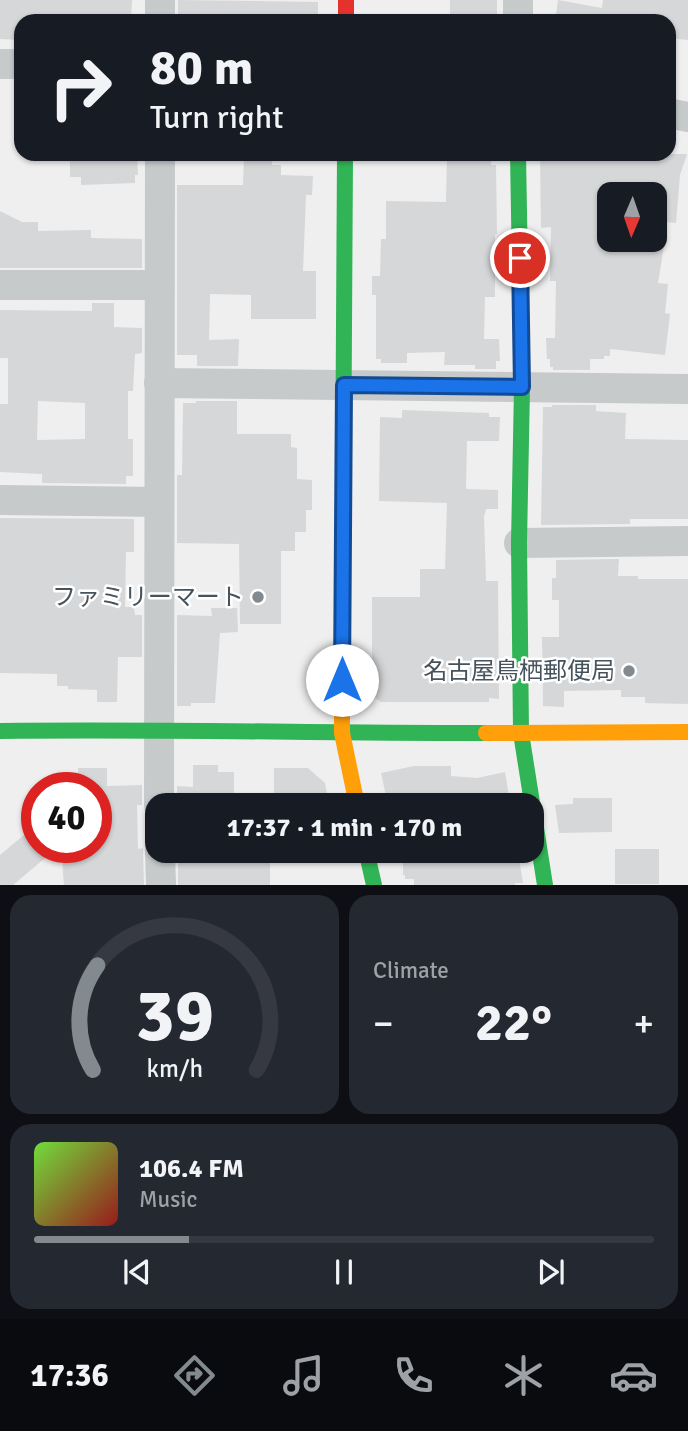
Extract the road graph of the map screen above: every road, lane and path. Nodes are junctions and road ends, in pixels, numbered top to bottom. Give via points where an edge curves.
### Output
1 (160, 161) edge
2 (345, 161) edge
3 (518, 161) edge
4 (0, 285) edge
5 (159, 285) junction
6 (159, 383) junction
7 (344, 385) junction
8 (522, 387) junction
9 (688, 389) edge
10 (0, 500) edge
11 (159, 502) junction
12 (688, 541) edge
13 (519, 542) junction
14 (158, 729) junction
15 (0, 731) edge
16 (688, 732) edge
17 (342, 733) junction
18 (521, 733) junction
19 (159, 793) edge
20 (354, 793) edge
21 (160, 863) edge
22 (369, 863) edge
23 (161, 885) edge
24 (374, 885) edge
25 (545, 885) edge

1 - 5 street
2 - 7 street
3 - 8 street
4 - 5 street
5 - 6 street
6 - 7 street
6 - 11 street
7 - 8 street
7 - 17 street
8 - 9 street
8 - 13 street
10 - 11 street
11 - 14 street
12 - 13 street
13 - 18 street
14 - 15 street
14 - 17 street
14 - 19 street
16 - 18 street
17 - 18 street
17 - 20 street
18 - 25 street
21 - 23 street
22 - 24 street

